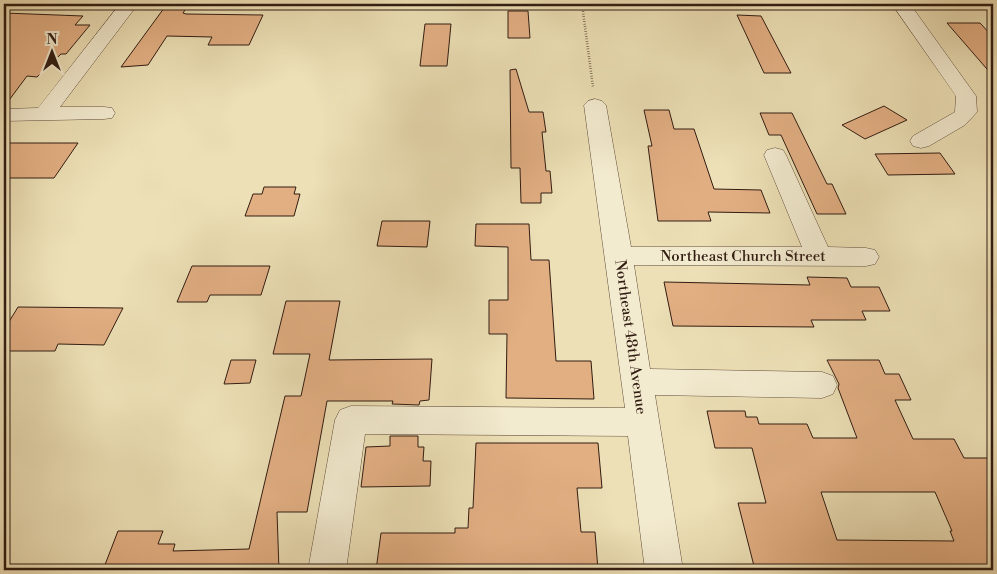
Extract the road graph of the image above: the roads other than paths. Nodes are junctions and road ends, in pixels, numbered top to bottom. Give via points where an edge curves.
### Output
1 (129, 4) edge
2 (901, 4) edge
3 (595, 104) road end
4 (104, 113) dead end
5 (44, 114) junction
6 (4, 115) edge
7 (921, 141) dead end
8 (776, 155) dead end
9 (619, 256) junction
10 (819, 256) junction
11 (866, 257) dead end
12 (637, 382) junction
13 (822, 385) dead end
14 (643, 422) junction
15 (327, 570) edge
16 (664, 570) edge

1 - 5 street
2 - 7 street via 966,96 968,105 965,113 952,124
3 - 9 street, Northeast 48th Avenue
4 - 5 street
5 - 6 street
8 - 10 street
9 - 10 street, Northeast Church Street
9 - 12 street, Northeast 48th Avenue
10 - 11 street, Northeast Church Street
12 - 13 street
12 - 14 street, Northeast 48th Avenue
14 - 15 street via 351,420
14 - 16 street, Northeast 48th Avenue

